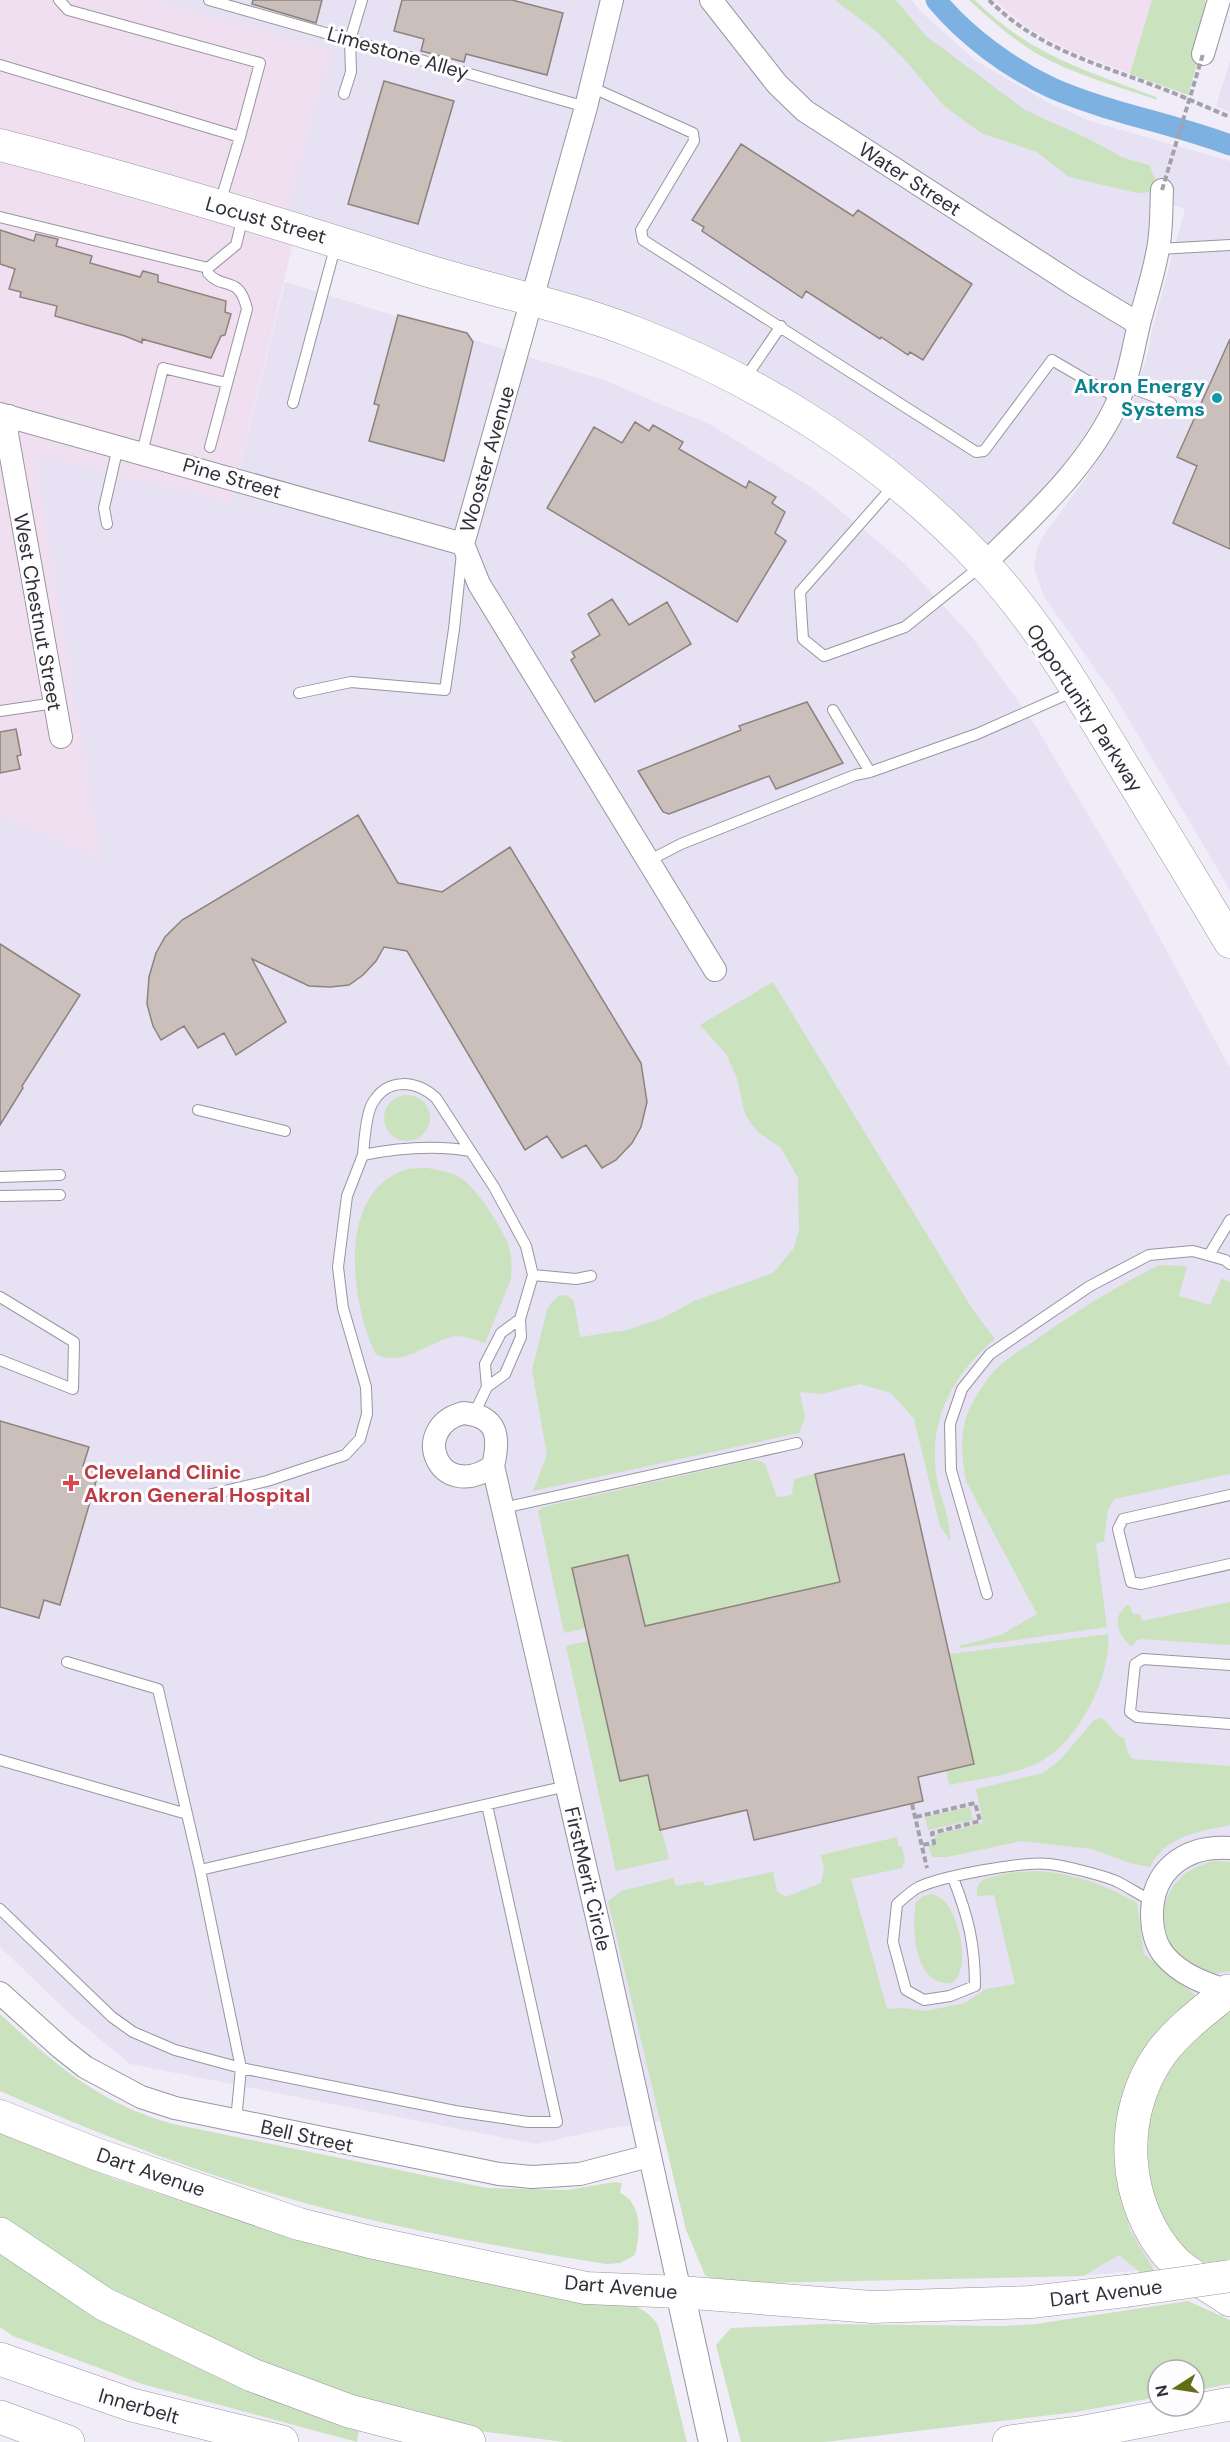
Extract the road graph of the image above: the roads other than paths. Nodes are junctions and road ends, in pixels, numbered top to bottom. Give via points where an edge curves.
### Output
1 (58, 0) edge
2 (209, 0) edge
3 (362, 0) edge
4 (612, 0) edge
5 (711, 0) edge
6 (1219, 0) edge
7 (350, 40) junction
8 (1203, 54) road end
9 (0, 65) edge
10 (344, 94) dead end
11 (588, 97) junction
12 (240, 137) junction
13 (0, 145) edge
14 (1162, 190) road end
15 (232, 210) junction
16 (0, 217) edge
17 (337, 241) junction
18 (1230, 245) edge
19 (1159, 249) junction
20 (208, 268) junction
21 (531, 300) junction
22 (1139, 324) junction
23 (781, 327) junction
24 (227, 383) junction
25 (742, 383) junction
26 (1122, 392) junction
27 (293, 403) dead end
28 (1171, 403) dead end
29 (5, 415) edge
30 (118, 447) junction
31 (210, 447) dead end
32 (142, 453) junction
33 (896, 482) junction
34 (107, 524) dead end
35 (463, 544) junction
36 (984, 564) junction
37 (1077, 690) junction
38 (299, 693) dead end
39 (55, 703) junction
40 (833, 710) dead end
41 (0, 711) edge
42 (61, 737) dead end
43 (870, 772) junction
44 (648, 861) junction
45 (1230, 942) edge
46 (715, 970) dead end
47 (198, 1110) dead end
48 (285, 1131) dead end
49 (470, 1151) junction
50 (363, 1155) junction
51 (60, 1175) dead end
52 (0, 1177) edge
53 (60, 1195) dead end
54 (0, 1196) edge
55 (1230, 1220) edge
56 (1209, 1255) junction
57 (1230, 1264) edge
58 (533, 1275) junction
59 (591, 1276) dead end
60 (0, 1297) edge
61 (520, 1319) junction
62 (0, 1360) edge
63 (487, 1387) junction
64 (474, 1414) junction
65 (797, 1443) dead end
66 (493, 1466) junction
67 (1230, 1495) edge
68 (195, 1498) dead end
69 (503, 1508) junction
70 (1230, 1564) edge
71 (987, 1593) dead end
72 (67, 1662) dead end
73 (1230, 1665) edge
74 (1230, 1724) edge
75 (0, 1760) edge
76 (567, 1786) junction
77 (487, 1805) junction
78 (187, 1814) junction
79 (1230, 1848) edge
80 (200, 1870) junction
81 (953, 1878) junction
82 (1152, 1901) junction
83 (0, 1909) edge
84 (1229, 1990) edge
85 (0, 1992) edge
86 (241, 2068) junction
87 (0, 2116) edge
88 (236, 2121) junction
89 (649, 2156) junction
90 (0, 2234) edge
91 (1230, 2276) edge
92 (680, 2292) junction
93 (1230, 2300) edge
94 (0, 2359) edge
95 (1230, 2404) edge
96 (0, 2417) edge
97 (68, 2442) edge
98 (282, 2442) edge
99 (470, 2442) edge
100 (713, 2442) edge
101 (1009, 2442) edge

1 - 12 lane via 68,10 260,63
2 - 7 lane, Limestone Alley
3 - 7 lane
4 - 11 street, Wooster Avenue
5 - 22 street, Water Street via 777,84 806,111
6 - 8 street
7 - 10 lane via 351,72
7 - 11 lane, Limestone Alley
9 - 12 lane
11 - 21 street, Wooster Avenue
11 - 23 lane, Limestone Alley via 693,134 694,141 641,230 643,240
12 - 15 lane
13 - 15 main road, Locust Street
14 - 19 street
15 - 17 main road, Locust Street
15 - 20 lane via 236,245
16 - 20 lane
17 - 21 main road, Locust Street
17 - 27 lane
18 - 19 lane
19 - 22 street
20 - 24 lane via 212,278 239,290 247,309
21 - 25 main road, Opportunity Parkway via 635,333
21 - 35 street, Wooster Avenue
22 - 26 street
23 - 25 lane
23 - 26 lane via 976,452 984,451 1052,360
24 - 31 lane
24 - 32 lane via 163,368
25 - 33 main road, Opportunity Parkway via 810,421
26 - 28 lane
26 - 36 street via 1110,418 1072,473
29 - 30 street, Pine Street
29 - 39 street, West Chestnut Street
30 - 32 street, Pine Street
30 - 34 lane via 104,508
32 - 35 street, Pine Street
33 - 36 main road, Opportunity Parkway
33 - 36 lane via 800,592 803,639 824,656 905,627
35 - 38 lane via 445,690 351,682
35 - 44 street, Wooster Avenue via 479,584
36 - 37 main road, Opportunity Parkway via 1035,628
37 - 43 lane via 977,734
37 - 45 main road, Opportunity Parkway
39 - 41 lane
39 - 42 street, West Chestnut Street
40 - 43 lane
43 - 44 lane via 681,844
44 - 46 street, Wooster Avenue
47 - 48 lane
49 - 50 lane via 446,1147
49 - 50 lane via 436,1098 425,1088 396,1084 386,1088 371,1104
49 - 58 lane via 526,1246
50 - 68 lane via 347,1196 338,1267 344,1308 366,1387 367,1414 360,1438 345,1455 267,1481
51 - 52 lane
53 - 54 lane
55 - 56 lane
56 - 57 lane
56 - 71 lane via 1193,1251 1149,1255 1090,1286 990,1354 962,1389 950,1424 951,1470
58 - 59 lane via 576,1279
58 - 61 lane
60 - 62 lane via 74,1341 73,1389
61 - 63 lane via 521,1337 505,1374
61 - 63 lane via 501,1333 485,1364
63 - 64 lane
64 - 66 street, FirstMerit Circle via 484,1418 496,1435 498,1446
64 - 66 street via 453,1416 437,1430 434,1451 444,1469 463,1478 474,1477
65 - 69 lane
66 - 69 street, FirstMerit Circle
67 - 70 lane via 1123,1519 1118,1529 1131,1582 1141,1584
69 - 76 street, FirstMerit Circle
72 - 78 lane via 158,1689
73 - 74 lane via 1143,1659 1135,1664 1130,1712 1137,1717
75 - 78 lane
76 - 77 lane
76 - 89 street, FirstMerit Circle
77 - 80 lane
77 - 86 lane via 556,2122 528,2122 455,2111
78 - 80 lane
79 - 82 street via 1215,1847 1179,1859 1156,1885
80 - 86 lane
81 - 81 lane via 918,1887 897,1904 893,1942 906,1990 924,2000 950,1996 975,1986 969,1917
81 - 82 lane via 1005,1866 1048,1864 1114,1880
82 - 84 street via 1152,1925 1164,1955 1199,1982
83 - 86 lane via 111,2017 133,2032 175,2050
84 - 93 highway via 1173,2038 1148,2074 1132,2127 1130,2160 1136,2191 1156,2236 1174,2261
85 - 88 street, Bell Street via 61,2048 122,2089 175,2108
86 - 88 lane
87 - 92 main road, Dart Avenue via 96,2154 309,2226 370,2242 586,2288
88 - 89 street, Bell Street via 499,2174 532,2177 580,2174
89 - 92 street, FirstMerit Circle
90 - 99 highway via 104,2304 252,2374 349,2411
91 - 92 main road, Dart Avenue, bridge via 1031,2302 872,2307
92 - 100 street
94 - 98 highway, Innerbelt via 132,2405
95 - 101 highway via 1085,2432
96 - 97 highway

